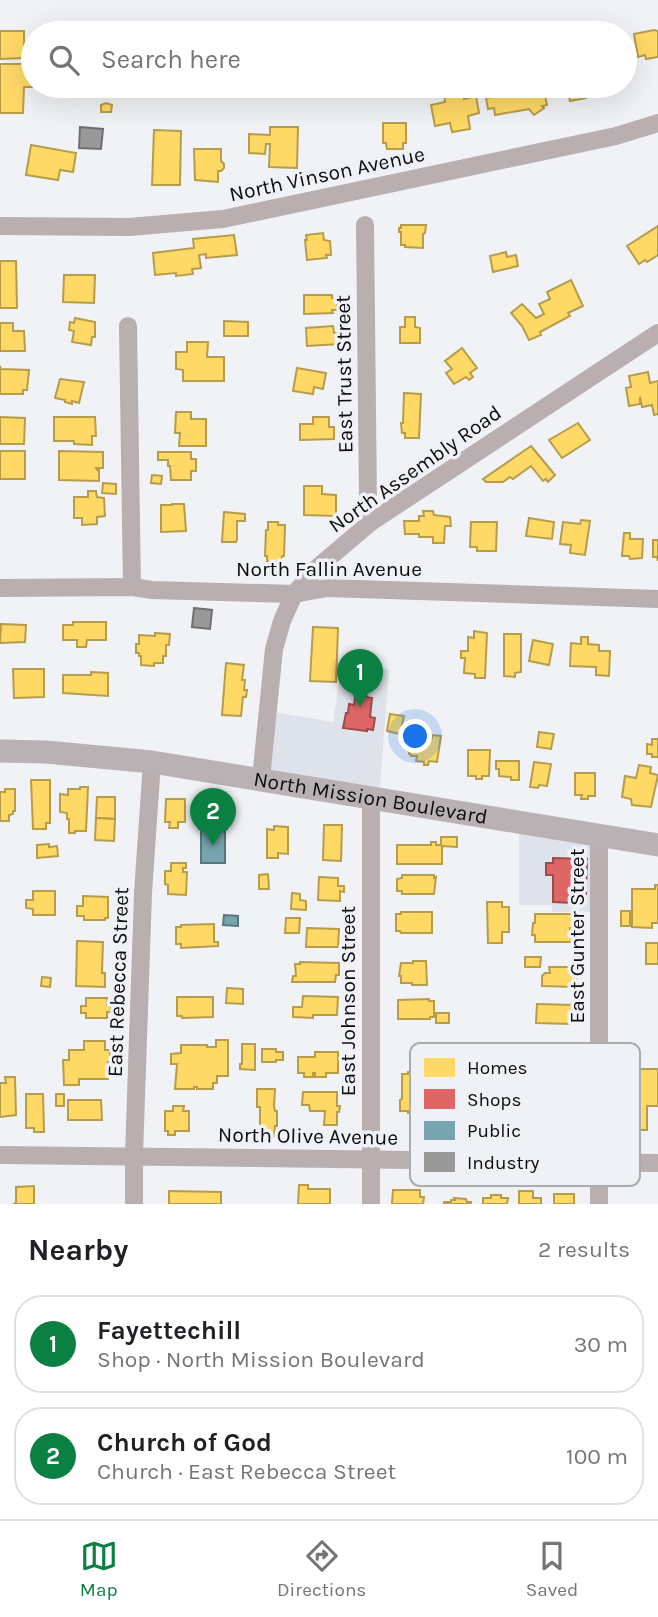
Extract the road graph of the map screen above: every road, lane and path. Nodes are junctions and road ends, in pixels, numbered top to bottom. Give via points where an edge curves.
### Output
1 (658, 123) edge
2 (365, 225) dead end
3 (0, 226) edge
4 (128, 326) dead end
5 (658, 333) edge
6 (371, 522) junction
7 (132, 587) junction
8 (0, 588) edge
9 (294, 594) junction
10 (658, 599) edge
11 (0, 751) edge
12 (152, 762) junction
13 (261, 779) junction
14 (370, 798) junction
15 (599, 836) junction
16 (658, 845) edge
17 (600, 1043) edge
18 (0, 1155) edge
19 (134, 1155) junction
20 (371, 1160) junction
21 (410, 1160) edge
22 (640, 1163) edge
23 (658, 1163) edge
24 (599, 1186) edge
25 (134, 1204) edge
26 (371, 1204) edge
27 (599, 1204) edge

1 - 3 street, North Vinson Avenue via 223,219 129,227
2 - 6 street, East Trust Street
4 - 7 street
5 - 6 street, North Assembly Road
6 - 9 street, North Assembly Road
7 - 8 street, North Fallin Avenue
7 - 9 street, North Fallin Avenue
9 - 10 street, North Fallin Avenue via 327,588
9 - 13 street, North Assembly Road via 274,649
11 - 12 main road, North Mission Boulevard
12 - 13 main road, North Mission Boulevard
12 - 19 street, East Rebecca Street
13 - 14 main road, North Mission Boulevard
14 - 15 main road, North Mission Boulevard
14 - 20 street, East Johnson Street
15 - 16 main road, North Mission Boulevard
15 - 17 street, East Gunter Street
18 - 19 street, North Olive Avenue
19 - 20 street, North Olive Avenue
19 - 25 street, East Rebecca Street
20 - 21 street, North Olive Avenue
20 - 26 street, East Johnson Street
22 - 23 street, North Olive Avenue
24 - 27 street, East Gunter Street

